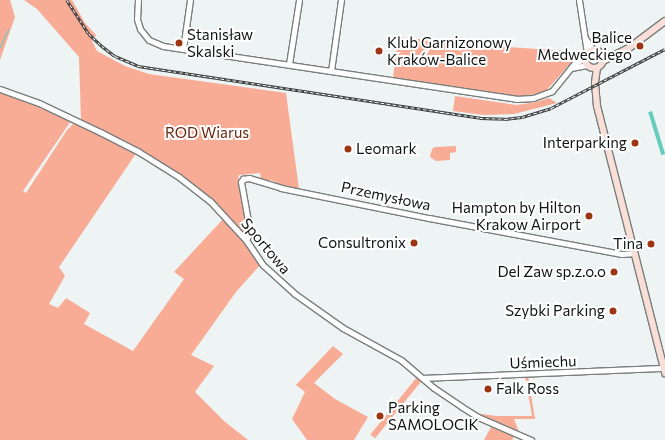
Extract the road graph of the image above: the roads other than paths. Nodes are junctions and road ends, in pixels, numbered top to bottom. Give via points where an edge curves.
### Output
1 (138, 0) edge
2 (190, 0) edge
3 (299, 0) edge
4 (341, 0) edge
5 (580, 0) edge
6 (665, 21) edge
7 (183, 49) junction
8 (588, 54) junction
9 (602, 58) junction
10 (289, 64) junction
11 (592, 67) junction
12 (571, 68) junction
13 (331, 71) junction
14 (0, 88) edge
15 (246, 240) junction
16 (634, 253) junction
17 (665, 371) edge
18 (424, 378) junction
19 (531, 440) edge

1 - 7 street via 137,19 142,33 149,40 159,44
2 - 7 street
3 - 10 street
4 - 13 street
5 - 8 street
6 - 9 main road via 620,52
7 - 10 street
8 - 9 main road via 598,51
8 - 11 main road
8 - 12 street
9 - 11 main road
10 - 13 street
11 - 12 street
11 - 16 main road via 598,106
12 - 13 street via 552,91 524,99
14 - 15 street, Sportowa via 39,103 139,152 198,189
15 - 16 street, Przemysłowa via 250,232 241,182 249,178 281,188 429,218 622,254
15 - 18 street, Sportowa via 263,265 294,294 342,328 387,351
16 - 17 main road
17 - 18 street, Uśmiechu
18 - 19 street, Sportowa via 434,388 478,417

